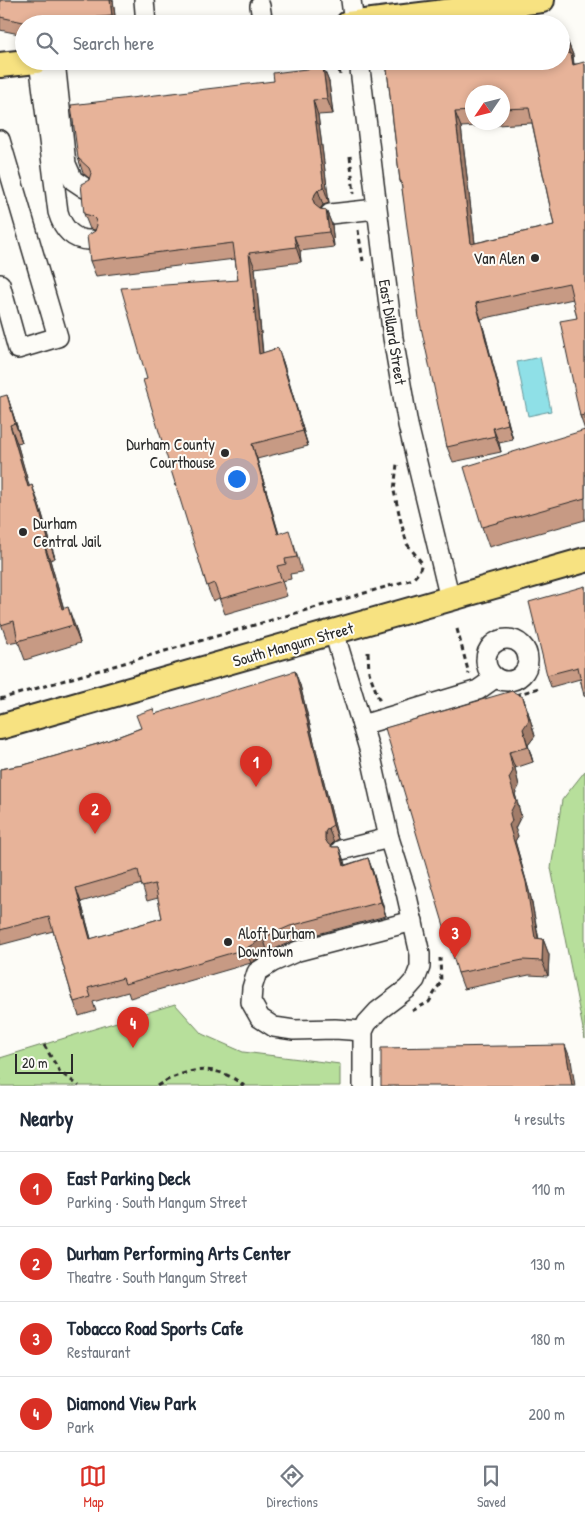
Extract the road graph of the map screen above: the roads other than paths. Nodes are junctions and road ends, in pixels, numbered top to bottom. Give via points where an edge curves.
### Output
1 (144, 0) edge
2 (542, 0) edge
3 (145, 15) edge
4 (384, 15) edge
5 (15, 63) edge
6 (0, 65) edge
7 (40, 70) edge
8 (54, 70) edge
9 (359, 70) edge
10 (55, 126) junction
11 (0, 140) edge
12 (85, 188) edge
13 (376, 209) junction
14 (330, 214) dead end
15 (91, 240) edge
16 (0, 284) edge
17 (585, 560) edge
18 (450, 599) junction
19 (334, 632) junction
20 (495, 678) dead end
21 (362, 725) junction
22 (0, 727) edge
23 (389, 838) junction
24 (341, 850) edge
25 (413, 921) junction
26 (363, 1031) junction
27 (363, 1086) edge

1 - 3 street
2 - 4 main road
5 - 6 main road
7 - 10 street
8 - 10 street
9 - 13 street, East Dillard Street
10 - 12 street via 69,173 78,185
10 - 15 street via 61,222 78,239
11 - 16 street via 58,337 18,349
13 - 14 street
13 - 18 street, East Dillard Street via 408,425
17 - 18 main road, South Mangum Street
18 - 19 main road, South Mangum Street
19 - 21 street
19 - 22 main road, South Mangum Street
20 - 21 street via 474,691
21 - 23 street
23 - 24 street
23 - 25 street
25 - 26 street via 420,954 416,980 378,1012
25 - 26 street via 298,951 257,972 251,1002 260,1018 274,1027
26 - 27 street

